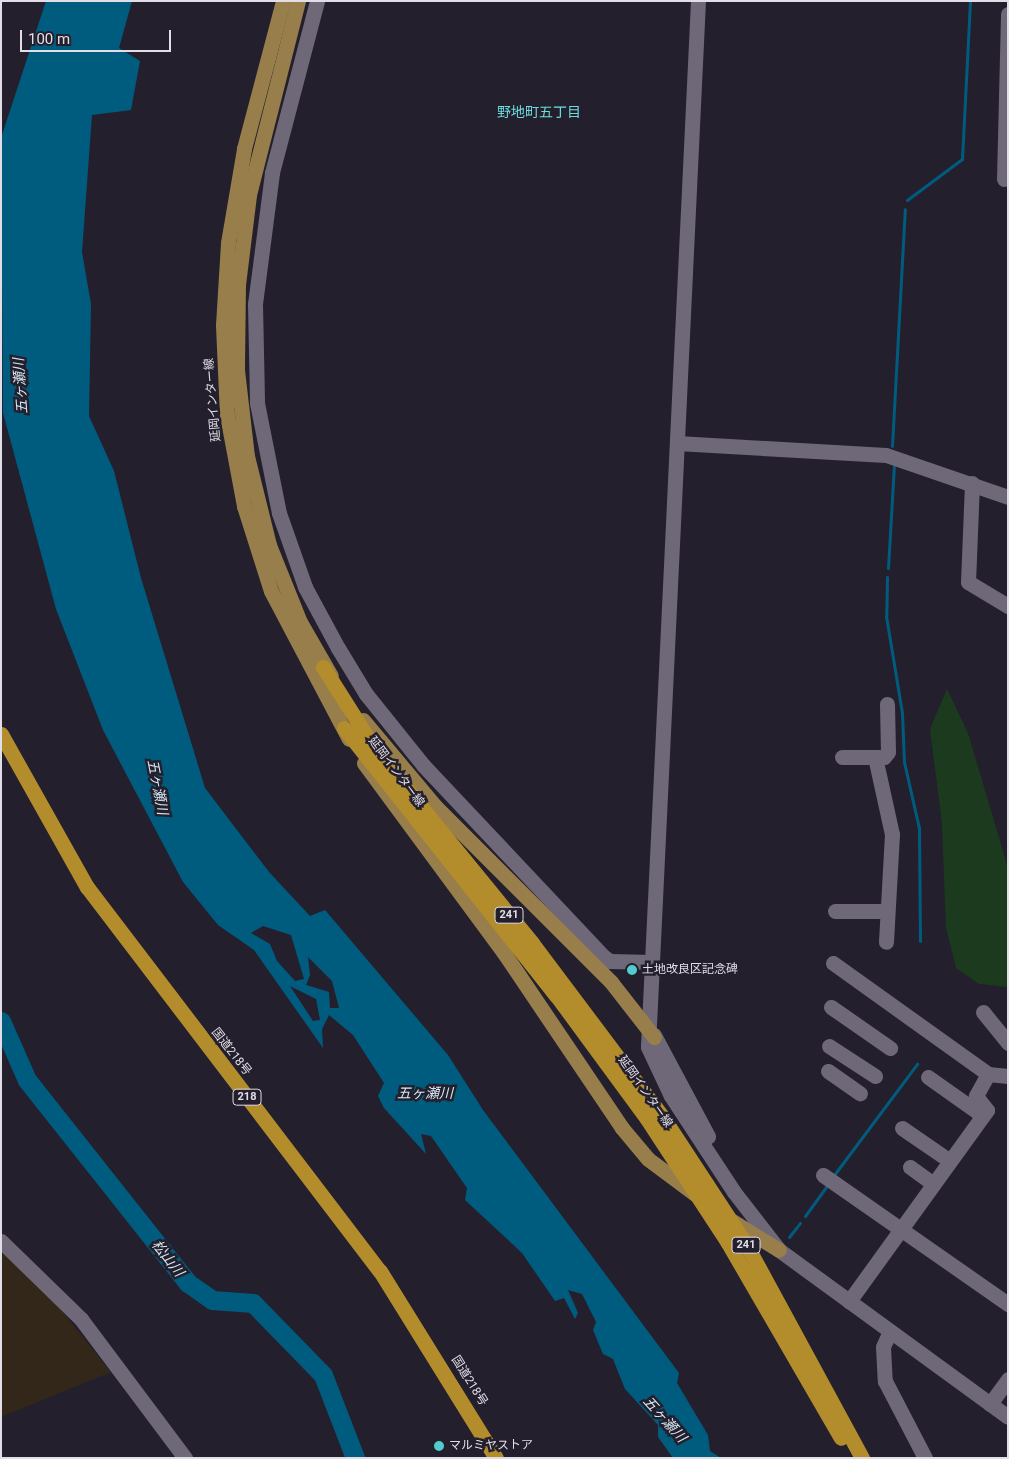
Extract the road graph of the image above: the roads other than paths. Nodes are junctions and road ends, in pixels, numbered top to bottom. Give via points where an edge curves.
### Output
1 (283, 1) edge
2 (298, 1) edge
3 (317, 1) edge
4 (698, 1) edge
5 (1008, 14) edge
6 (1004, 179) dead end
7 (677, 443) junction
8 (972, 483) junction
9 (1008, 497) edge
10 (1008, 606) edge
11 (323, 667) junction
12 (887, 704) dead end
13 (344, 728) junction
14 (1, 734) edge
15 (842, 757) dead end
16 (875, 757) junction
17 (835, 911) dead end
18 (886, 911) junction
19 (886, 942) dead end
20 (652, 962) junction
21 (833, 963) dead end
22 (831, 1007) dead end
23 (983, 1012) dead end
24 (650, 1032) junction
25 (1008, 1043) edge
26 (829, 1046) dead end
27 (890, 1048) dead end
28 (828, 1071) dead end
29 (988, 1074) junction
30 (875, 1076) dead end
31 (1008, 1076) edge
32 (928, 1077) dead end
33 (860, 1093) dead end
34 (982, 1116) junction
35 (902, 1128) dead end
36 (950, 1161) junction
37 (910, 1167) dead end
38 (823, 1175) dead end
39 (933, 1184) junction
40 (901, 1228) junction
41 (1, 1241) edge
42 (779, 1250) junction
43 (848, 1301) junction
44 (1008, 1304) edge
45 (890, 1331) junction
46 (1008, 1379) edge
47 (990, 1404) junction
48 (1008, 1417) edge
49 (185, 1458) edge
50 (496, 1458) edge
51 (852, 1458) edge
52 (862, 1458) edge
53 (925, 1458) edge

1 - 13 main road, 延岡インター線 / 241 via 244,149 228,242 223,324 227,415 244,506 271,591
2 - 11 main road, 延岡インター線 / 241 via 267,111 248,204 238,284 237,370 257,502 283,584
3 - 20 street via 272,173 255,304 257,403 279,513 305,587 338,648 366,694 423,765 604,957 610,961
4 - 7 street
5 - 6 street
7 - 8 street via 892,456
7 - 20 street
8 - 9 street
8 - 10 street via 968,582
11 - 24 main road, 241 via 407,774 611,982
11 - 52 highway, 延岡インター線 / 241 via 378,754 578,1003 695,1164 795,1328
12 - 16 street via 888,752
13 - 42 main road, 241 via 387,796 504,953 636,1146 758,1241
13 - 51 highway, 延岡インター線 / 241 via 556,995 678,1164 778,1327
14 - 50 highway, 国道218号 / 218 via 87,888 380,1271
15 - 16 street
16 - 18 street via 892,834
17 - 18 street
18 - 19 street
20 - 24 street
21 - 29 street
22 - 27 street
23 - 25 street
24 - 42 street via 654,1066 671,1096
26 - 30 street
28 - 33 street
29 - 31 street
29 - 34 street via 976,1096 987,1110
32 - 34 street
34 - 36 street
35 - 36 street
36 - 39 street
37 - 39 street
38 - 40 street
39 - 40 street
40 - 43 street
40 - 44 street
41 - 49 street via 82,1319
42 - 43 street
43 - 45 street
45 - 47 street
45 - 53 street via 883,1347 885,1381
46 - 47 street
47 - 48 street

